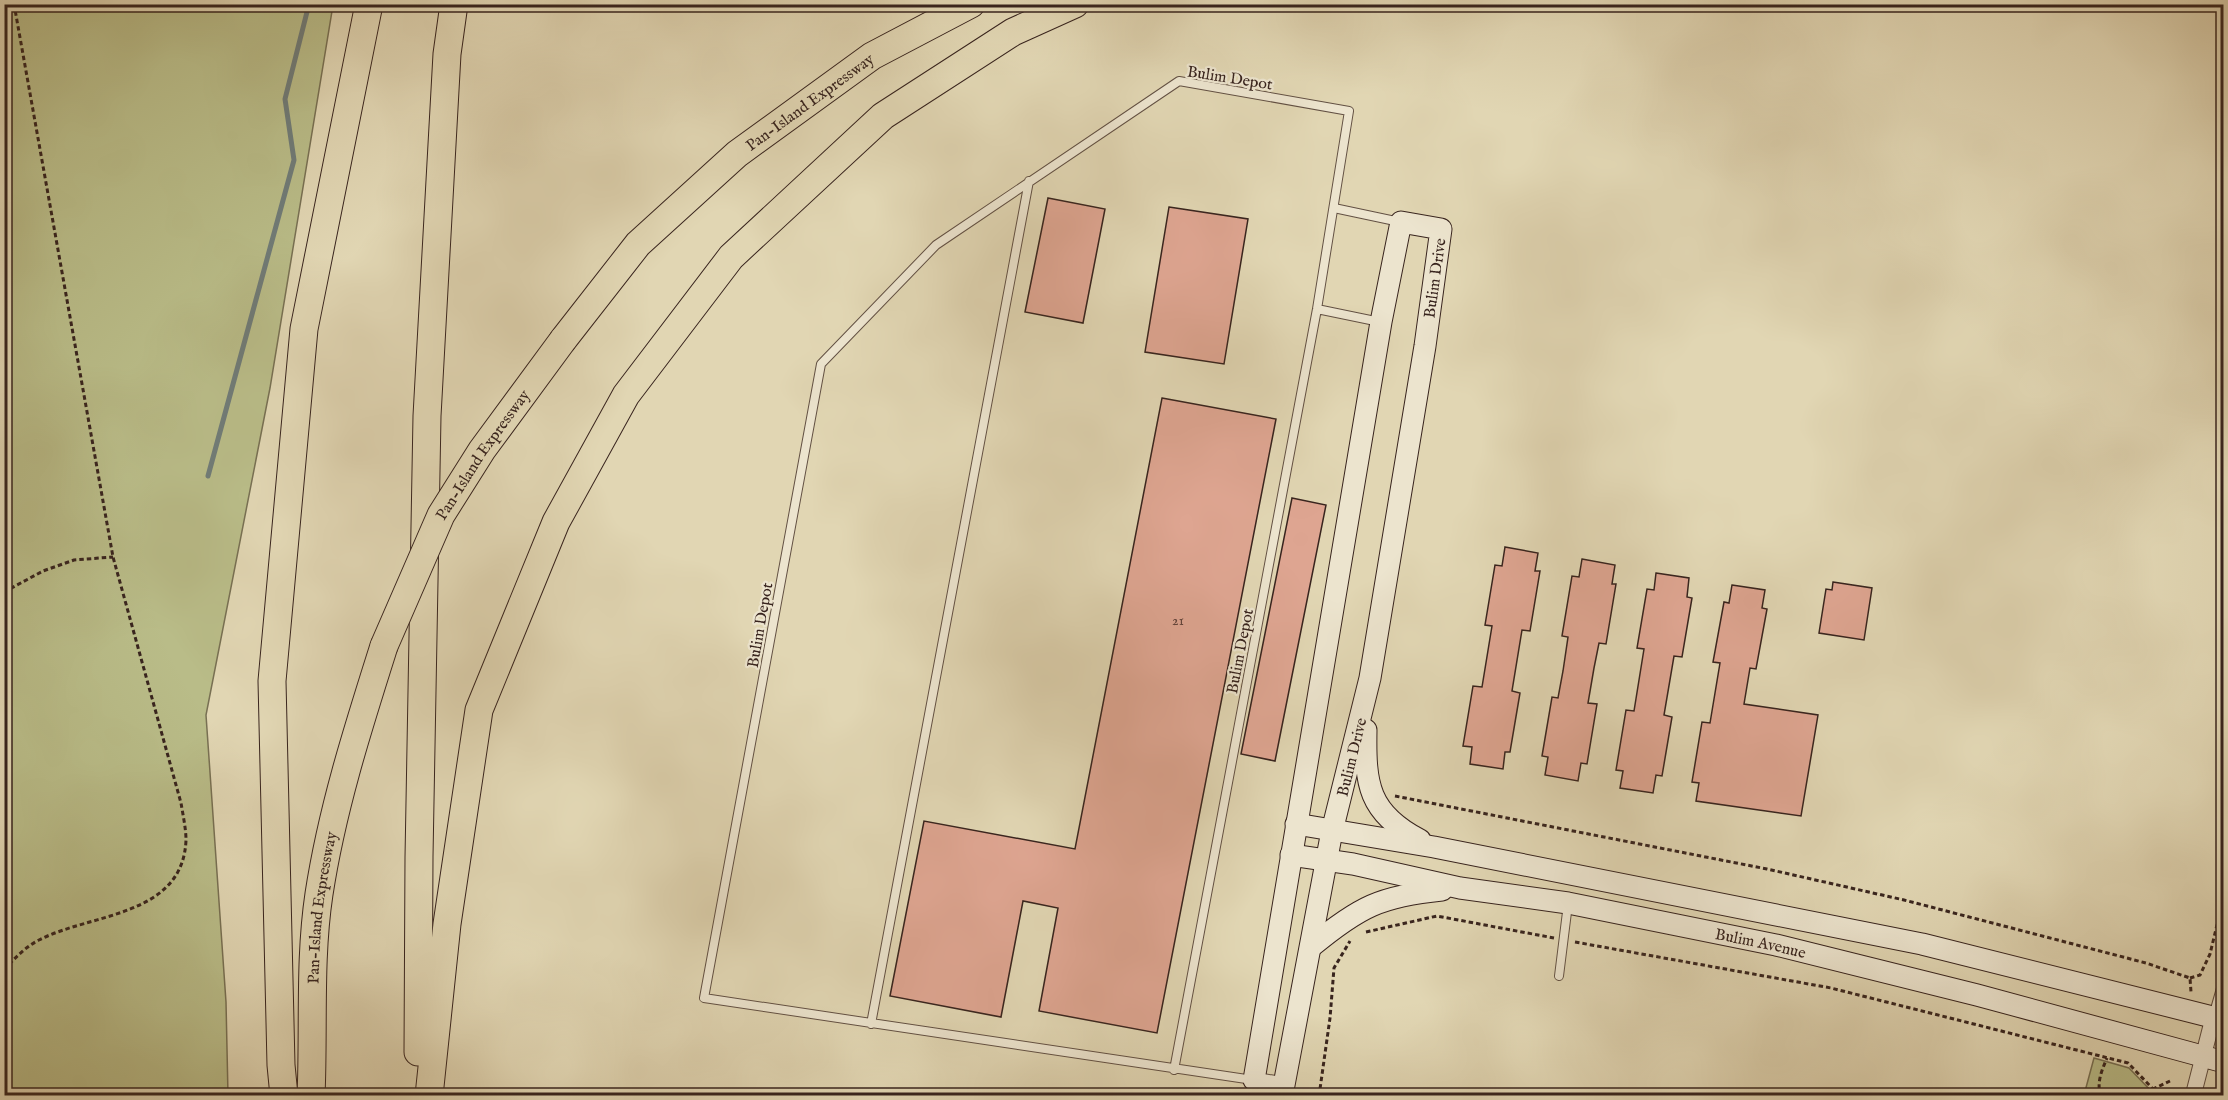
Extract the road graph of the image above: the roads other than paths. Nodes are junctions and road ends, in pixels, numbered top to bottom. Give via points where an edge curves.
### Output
1 (369, 4) edge
2 (454, 4) edge
3 (971, 4) edge
4 (1075, 4) edge
5 (1029, 181) junction
6 (1334, 208) junction
7 (1401, 222) junction
8 (1317, 309) junction
9 (1381, 322) junction
10 (1370, 678) junction
11 (1296, 824) junction
12 (1332, 831) junction
13 (1434, 847) junction
14 (1291, 855) junction
15 (1327, 860) junction
16 (1460, 888) junction
17 (1568, 903) junction
18 (1312, 945) junction
19 (1559, 976) dead end
20 (2223, 978) edge
21 (2218, 1019) edge
22 (871, 1024) junction
23 (2203, 1057) junction
24 (2223, 1062) edge
25 (1174, 1070) junction
26 (1254, 1080) junction
27 (1284, 1085) joint
28 (284, 1095) edge
29 (310, 1095) edge
30 (418, 1095) edge
31 (429, 1095) edge
32 (2193, 1095) edge

1 - 28 highway via 304,329 272,681
2 - 30 highway via 447,54 427,416
3 - 29 highway, Pan-Island Expressway, bridge via 872,57 737,154 638,244 482,450 441,515 384,646 341,783 318,895
4 - 31 highway via 1013,32 883,116 731,257 626,395 556,522 479,710 447,924
5 - 6 lane, Bulim Depot via 1179,81 1349,111
5 - 22 lane
5 - 22 lane, Bulim Depot via 936,245 821,364 704,998
6 - 7 lane
6 - 8 lane, Bulim Depot
7 - 9 street
7 - 10 street, Bulim Drive via 1441,229
8 - 9 lane
8 - 25 lane, Bulim Depot
9 - 11 street
10 - 12 street, Bulim Drive
10 - 13 street via 1365,774 1384,816
11 - 12 street, Bulim Avenue
11 - 14 street
12 - 13 street, Bulim Avenue
12 - 15 street, Bulim Drive
13 - 21 street, Bulim Avenue via 1922,944
14 - 15 street, Bulim Avenue
14 - 26 street
15 - 16 street, Bulim Avenue
15 - 18 street, Bulim Drive
16 - 17 street, Bulim Avenue
16 - 18 street via 1407,893 1369,905
17 - 19 lane
17 - 23 street, Bulim Avenue via 1787,948
18 - 27 street, Bulim Drive
20 - 21 lane
21 - 23 street
22 - 25 lane, Bulim Depot
23 - 24 street, Bulim Avenue
23 - 32 street
25 - 26 lane, Bulim Depot
26 - 27 street, Bulim Drive

